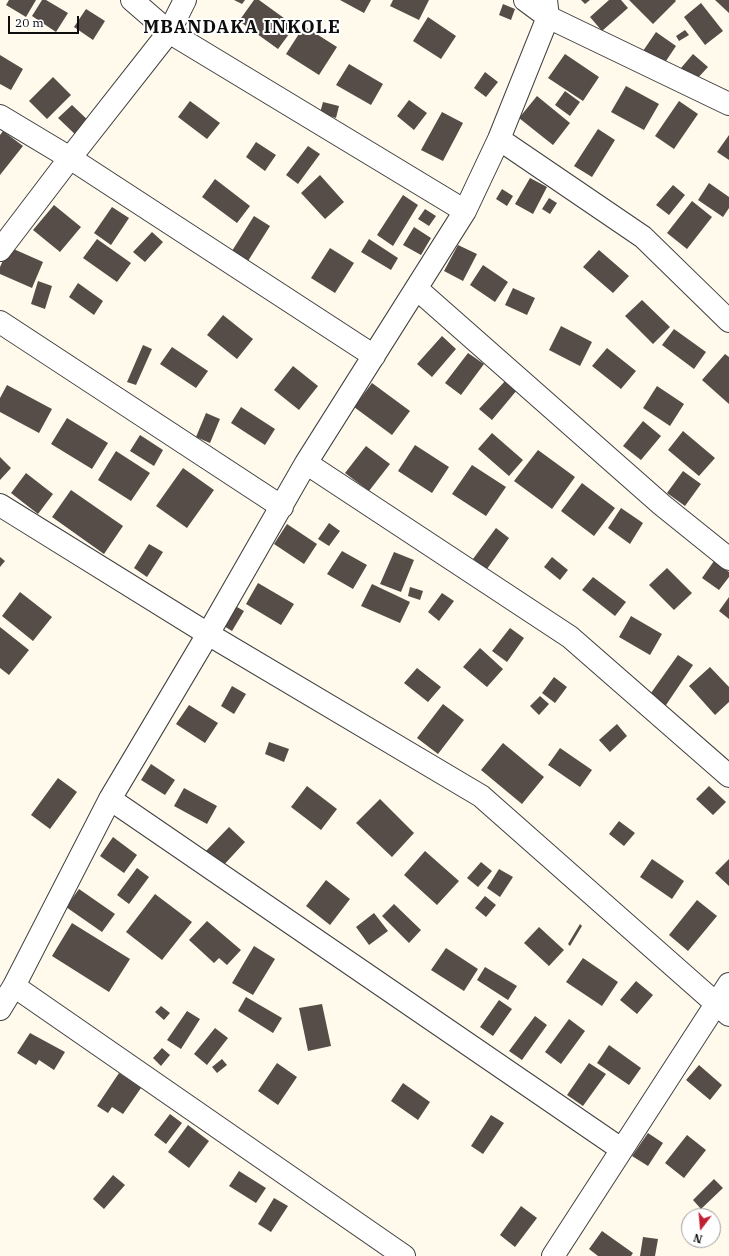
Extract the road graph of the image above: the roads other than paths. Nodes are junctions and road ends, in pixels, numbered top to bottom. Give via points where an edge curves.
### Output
1 (132, 0) edge
2 (185, 0) edge
3 (525, 0) edge
4 (547, 8) edge
5 (169, 32) junction
6 (729, 104) edge
7 (0, 116) edge
8 (499, 139) junction
9 (70, 158) junction
10 (465, 211) junction
11 (0, 250) edge
12 (417, 289) junction
13 (729, 321) edge
14 (0, 322) edge
15 (374, 356) junction
16 (306, 463) junction
17 (0, 505) edge
18 (282, 507) junction
19 (729, 559) edge
20 (208, 634) junction
21 (729, 776) edge
22 (110, 799) junction
23 (729, 984) edge
24 (14, 986) junction
25 (0, 1009) edge
26 (723, 1010) edge
27 (621, 1149) junction
28 (404, 1256) edge
29 (552, 1256) edge

1 - 5 street
2 - 5 street
3 - 4 street
4 - 6 street
4 - 8 street
5 - 9 street
5 - 10 street
7 - 9 street
8 - 10 street
8 - 13 street via 643,237
9 - 11 street
9 - 15 street
10 - 12 street
12 - 15 street
12 - 19 street via 662,505
14 - 18 street
15 - 16 street
16 - 18 street
16 - 21 street via 570,637
17 - 20 street
18 - 20 street
20 - 22 street
20 - 26 street via 481,796
22 - 24 street
22 - 27 street
23 - 26 street
24 - 25 street
24 - 28 street
26 - 27 street
27 - 29 street

